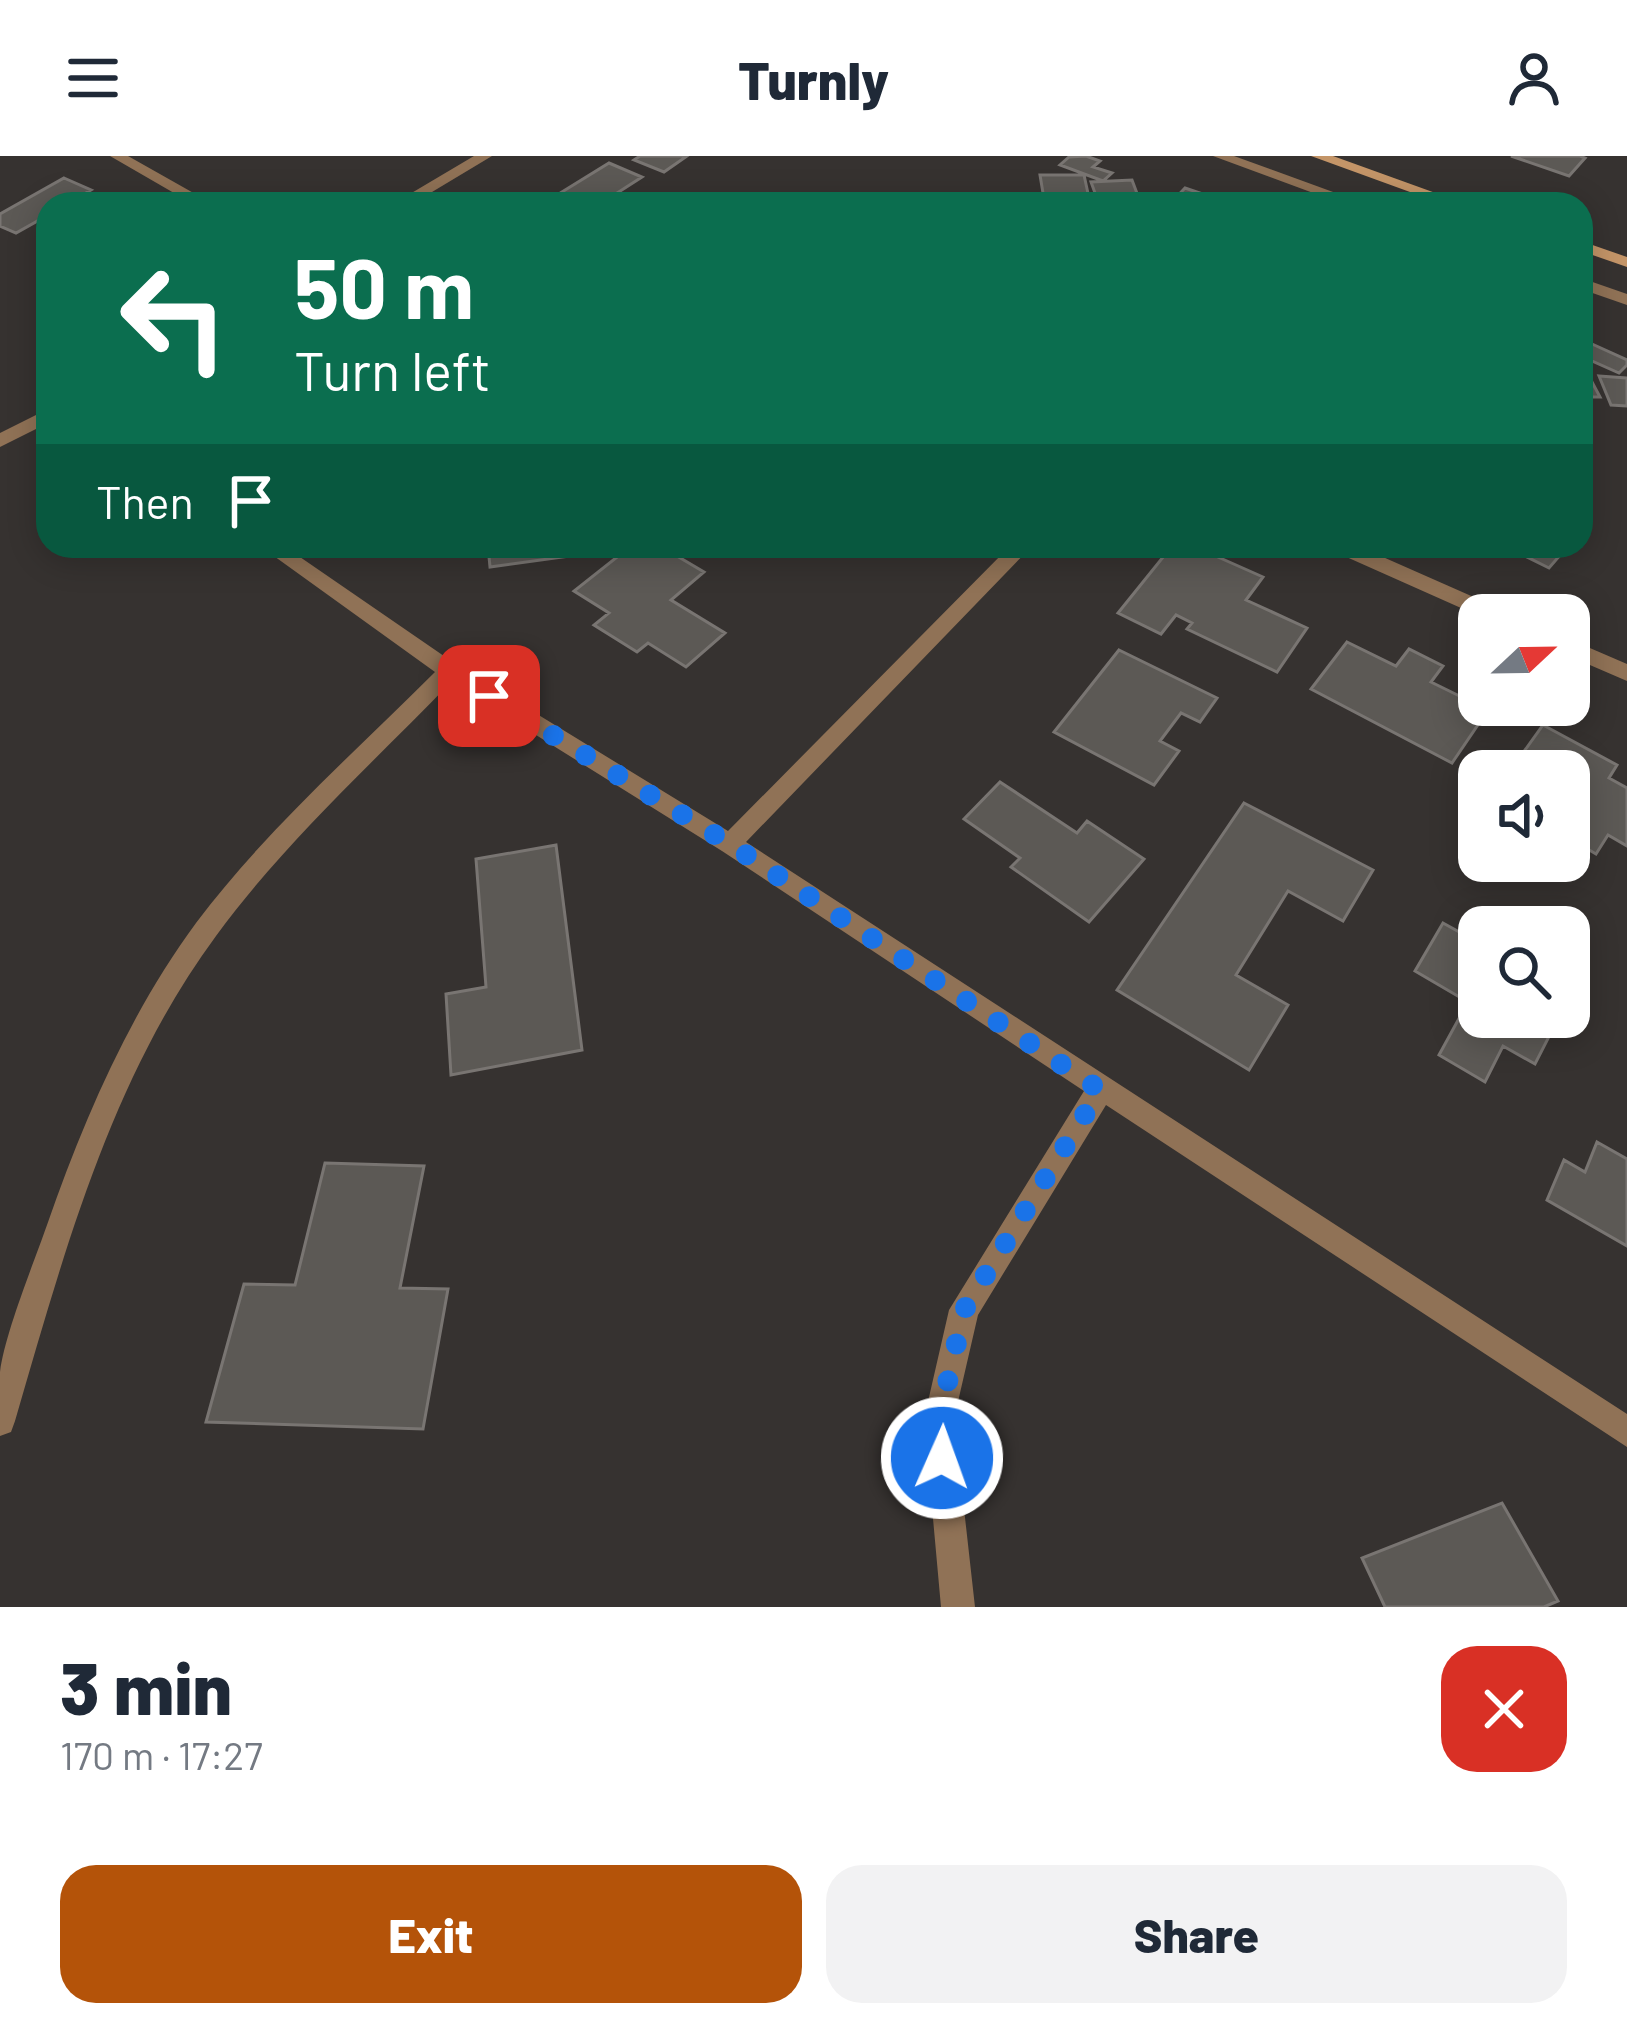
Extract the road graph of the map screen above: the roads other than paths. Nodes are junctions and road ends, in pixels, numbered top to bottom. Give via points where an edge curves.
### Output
1 (117, 156) edge
2 (485, 156) edge
3 (1220, 156) edge
4 (1318, 156) edge
5 (184, 192) edge
6 (422, 192) edge
7 (1324, 192) edge
8 (1422, 192) edge
9 (1593, 250) edge
10 (1627, 262) edge
11 (1593, 287) edge
12 (1627, 300) edge
13 (36, 422) edge
14 (0, 441) edge
15 (287, 558) edge
16 (1010, 558) edge
17 (1367, 558) edge
18 (1458, 598) edge
19 (1590, 656) edge
20 (449, 671) junction
21 (1627, 673) edge
22 (730, 844) junction
23 (1100, 1090) junction
24 (0, 1421) edge
25 (1627, 1432) edge
26 (958, 1607) edge

1 - 5 street
2 - 6 street
3 - 7 street
4 - 8 main road
9 - 10 main road
11 - 12 street
13 - 14 street
15 - 20 street
16 - 22 street
17 - 18 street
19 - 21 street
20 - 22 street
20 - 24 street via 246,881 178,970 120,1077 57,1232
22 - 23 street
23 - 25 street
23 - 26 street via 964,1310 939,1420

